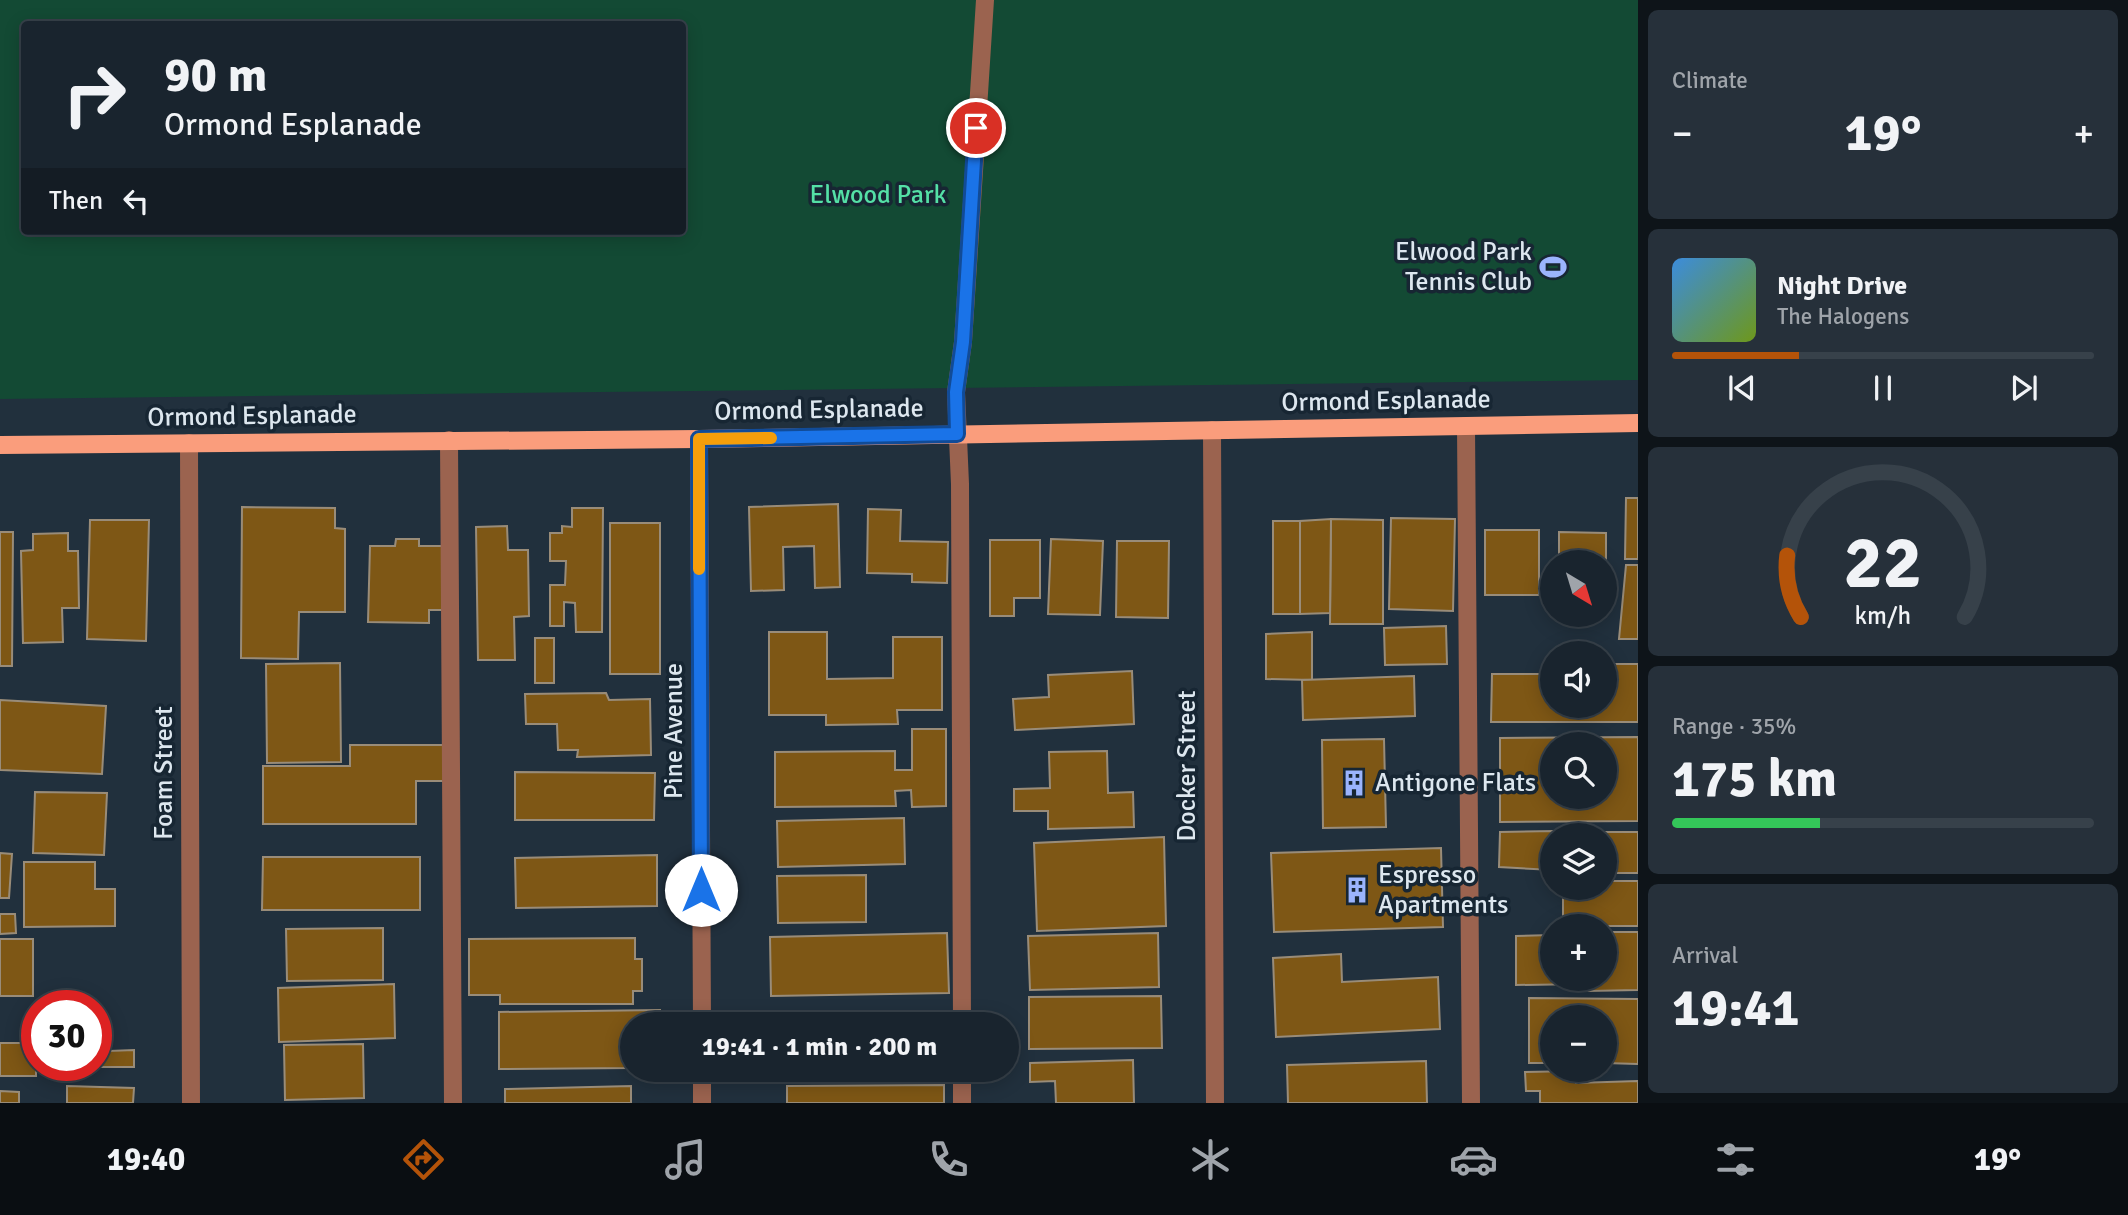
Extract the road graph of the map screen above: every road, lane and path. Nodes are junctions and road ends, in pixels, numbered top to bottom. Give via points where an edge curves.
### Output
1 (985, 0) edge
2 (1638, 423) edge
3 (1466, 426) junction
4 (1212, 430) junction
5 (957, 434) junction
6 (699, 439) junction
7 (449, 440) junction
8 (189, 443) junction
9 (0, 445) edge
10 (702, 1012) edge
11 (962, 1012) edge
12 (702, 1082) edge
13 (962, 1082) edge
14 (191, 1103) edge
15 (453, 1103) edge
16 (702, 1103) edge
17 (962, 1103) edge
18 (1215, 1103) edge
19 (1471, 1103) edge

1 - 5 street via 956,392
2 - 3 main road, Ormond Esplanade
3 - 4 main road, Ormond Esplanade
3 - 19 street
4 - 5 main road, Ormond Esplanade
4 - 18 street, Docker Street
5 - 6 main road, Ormond Esplanade
5 - 11 street
6 - 7 main road, Ormond Esplanade
6 - 10 street, Pine Avenue
7 - 8 main road, Ormond Esplanade
7 - 15 street
8 - 9 main road, Ormond Esplanade
8 - 14 street, Foam Street
12 - 16 street
13 - 17 street

